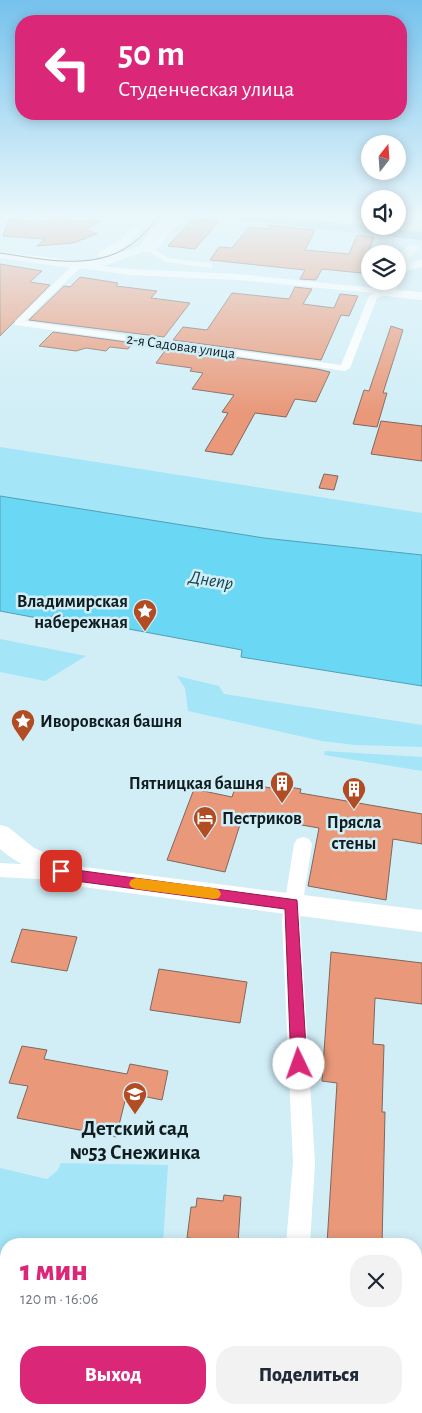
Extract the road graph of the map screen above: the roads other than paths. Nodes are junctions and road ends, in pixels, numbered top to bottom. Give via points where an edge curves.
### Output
1 (60, 282) edge
2 (406, 287) edge
3 (381, 290) edge
4 (422, 296) edge
5 (0, 834) edge
6 (303, 844) dead end
7 (0, 870) edge
8 (76, 876) junction
9 (292, 904) junction
10 (422, 921) edge
11 (298, 1238) edge

1 - 3 street, 2-я Садовая улица via 18,323 345,368 373,296
2 - 4 main road
5 - 8 main road via 22,854
6 - 9 street
7 - 8 street
8 - 9 main road
9 - 10 main road
9 - 11 street via 304,1163

